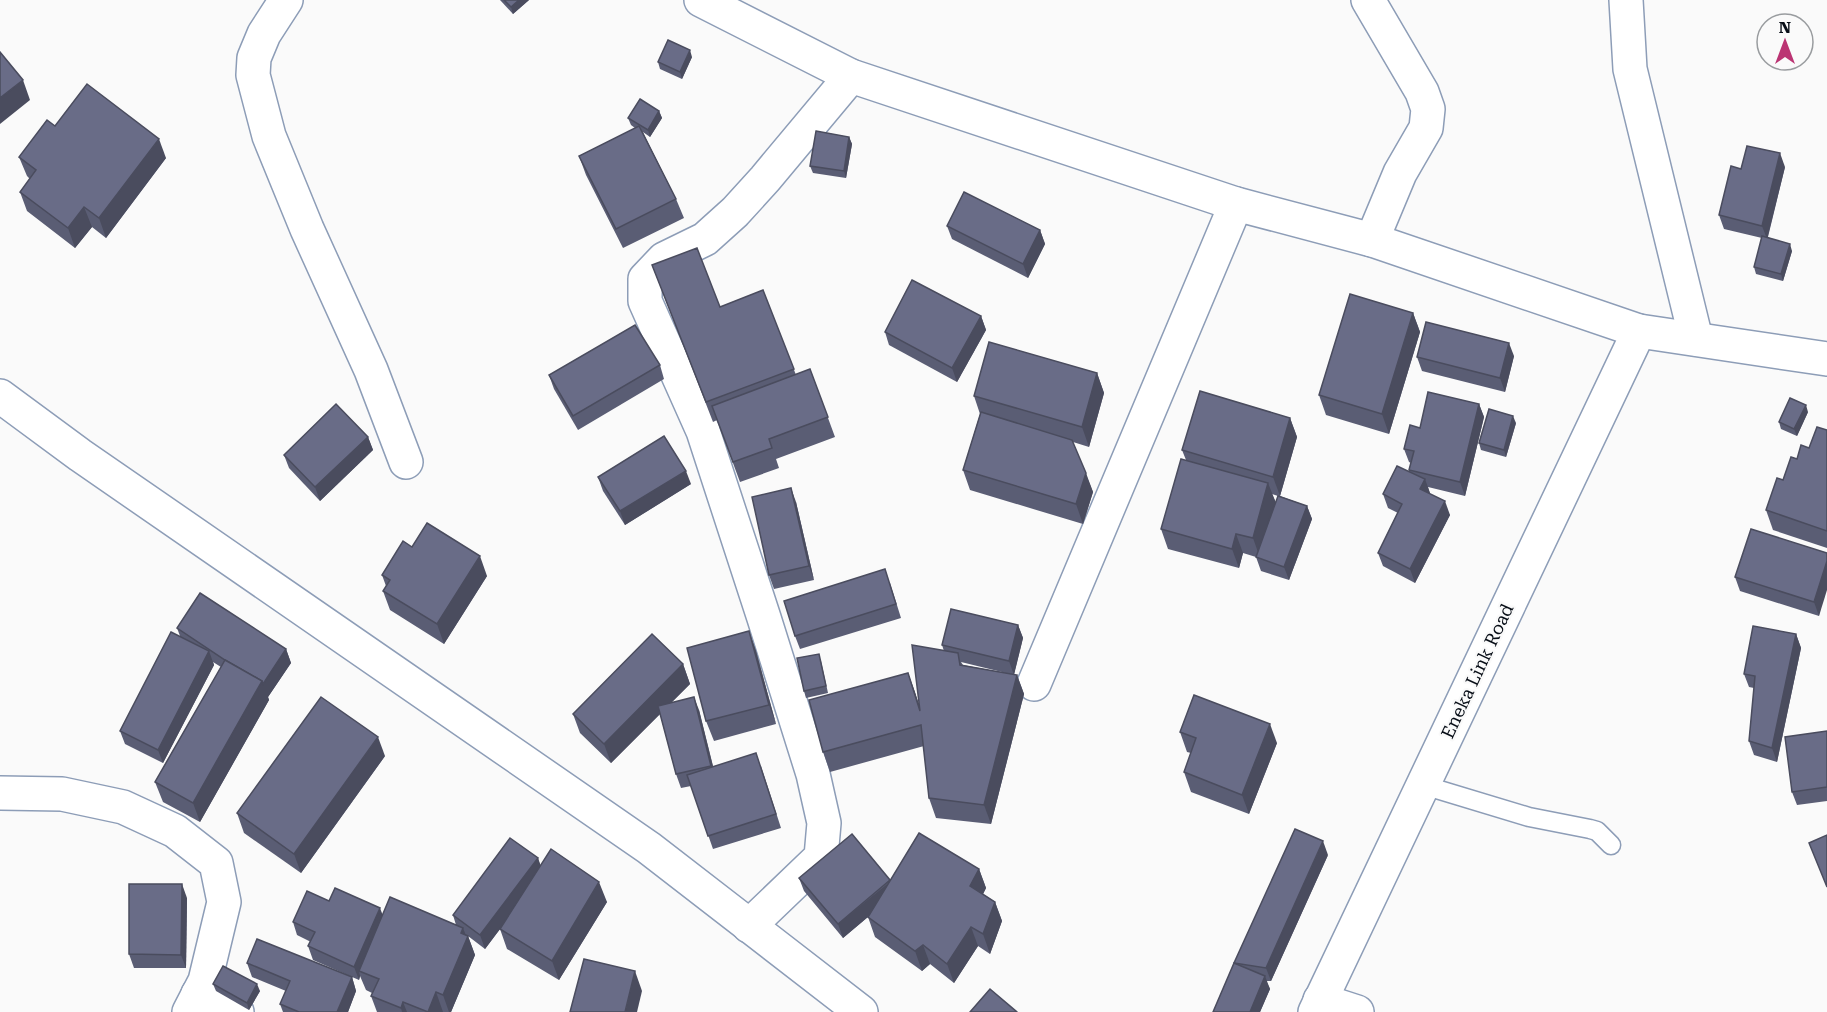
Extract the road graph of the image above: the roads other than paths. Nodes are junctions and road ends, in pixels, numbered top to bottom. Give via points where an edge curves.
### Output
1 (286, 0) edge
2 (701, 0) edge
3 (1368, 0) edge
4 (1626, 0) edge
5 (851, 76) junction
6 (1236, 204) junction
7 (1372, 240) junction
8 (1639, 331) junction
9 (1696, 339) junction
10 (1827, 359) edge
11 (0, 396) edge
12 (406, 462) dead end
13 (1034, 684) dead end
14 (1423, 785) junction
15 (0, 793) edge
16 (1611, 845) dead end
17 (749, 926) junction
18 (194, 1003) edge
19 (1318, 1006) edge
20 (237, 1012) edge
21 (861, 1012) edge
22 (1357, 1012) edge

1 - 12 street via 264,34 254,58 253,75 269,136 371,370
2 - 5 street
3 - 7 street via 1422,92 1428,110 1426,128 1400,173
4 - 9 street via 1630,69
5 - 6 street
5 - 17 street via 735,212 705,238 664,259 645,279 645,301 703,431 813,774 825,823 821,857
6 - 7 street
6 - 13 street
7 - 8 street
8 - 9 street
8 - 14 street, Eneka Link Road
9 - 10 street
11 - 17 street via 649,848
14 - 16 lane via 1529,817 1597,831
14 - 19 street, Eneka Link Road
15 - 18 street via 62,794 123,807 175,831 216,863 224,902 205,981
17 - 21 street
18 - 20 street
19 - 22 street

